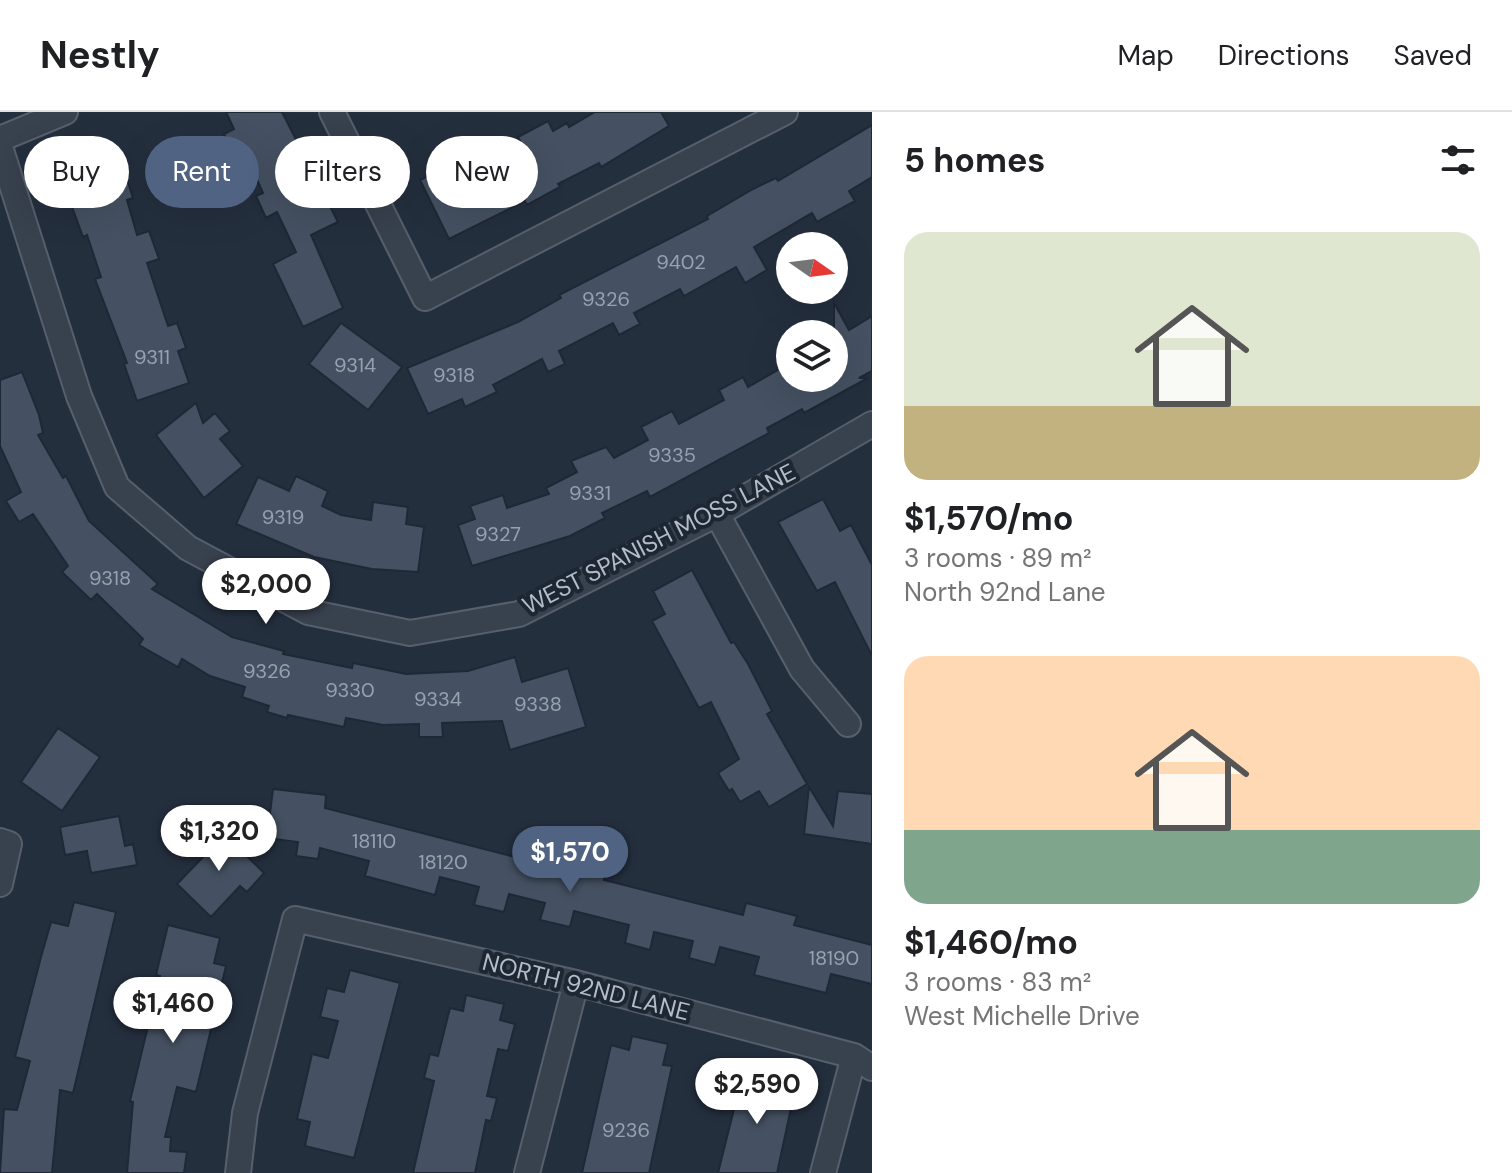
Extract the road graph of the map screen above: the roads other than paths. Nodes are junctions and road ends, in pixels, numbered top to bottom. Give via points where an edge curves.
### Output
1 (65, 112) edge
2 (332, 112) edge
3 (785, 112) edge
4 (0, 139) edge
5 (0, 147) edge
6 (872, 424) edge
7 (717, 514) junction
8 (848, 724) dead end
9 (5, 843) edge
10 (0, 884) edge
11 (576, 983) junction
12 (863, 1062) edge
13 (238, 1173) edge
14 (527, 1173) edge
15 (823, 1173) edge

1 - 4 street
2 - 3 street via 425,298
5 - 7 street, WEST SPANISH MOSS LANE via 79,396 117,487 188,548 308,612 410,633 519,614
6 - 7 street, WEST SPANISH MOSS LANE
7 - 8 street via 802,669
9 - 10 street
11 - 12 street, NORTH 92ND LANE
11 - 13 street, NORTH 92ND LANE via 295,919 245,1113
11 - 14 street
12 - 15 street

